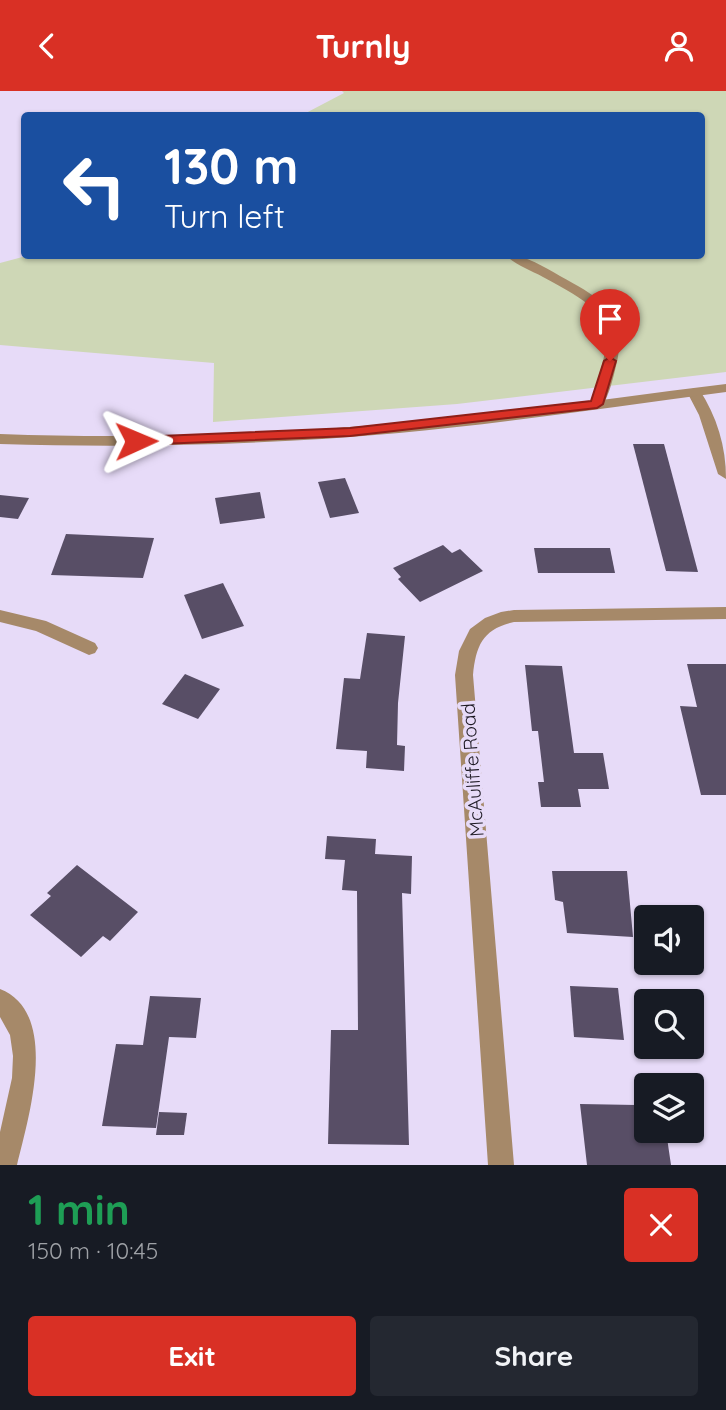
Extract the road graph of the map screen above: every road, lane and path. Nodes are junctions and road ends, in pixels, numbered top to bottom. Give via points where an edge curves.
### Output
1 (518, 259) edge
2 (726, 388) edge
3 (694, 392) junction
4 (597, 404) junction
5 (0, 439) edge
6 (726, 474) edge
7 (726, 613) edge
8 (0, 616) edge
9 (89, 648) dead end
10 (0, 1000) edge
11 (4, 1165) edge
12 (501, 1165) edge

1 - 4 street via 608,313 613,335 610,361
2 - 3 street
3 - 4 street
3 - 6 street
4 - 5 street via 432,425 304,435 136,441
7 - 12 street, McAuliffe Road via 507,617 487,622 467,649 464,675
8 - 9 street via 40,626
10 - 11 street via 12,1009 23,1045 20,1092

